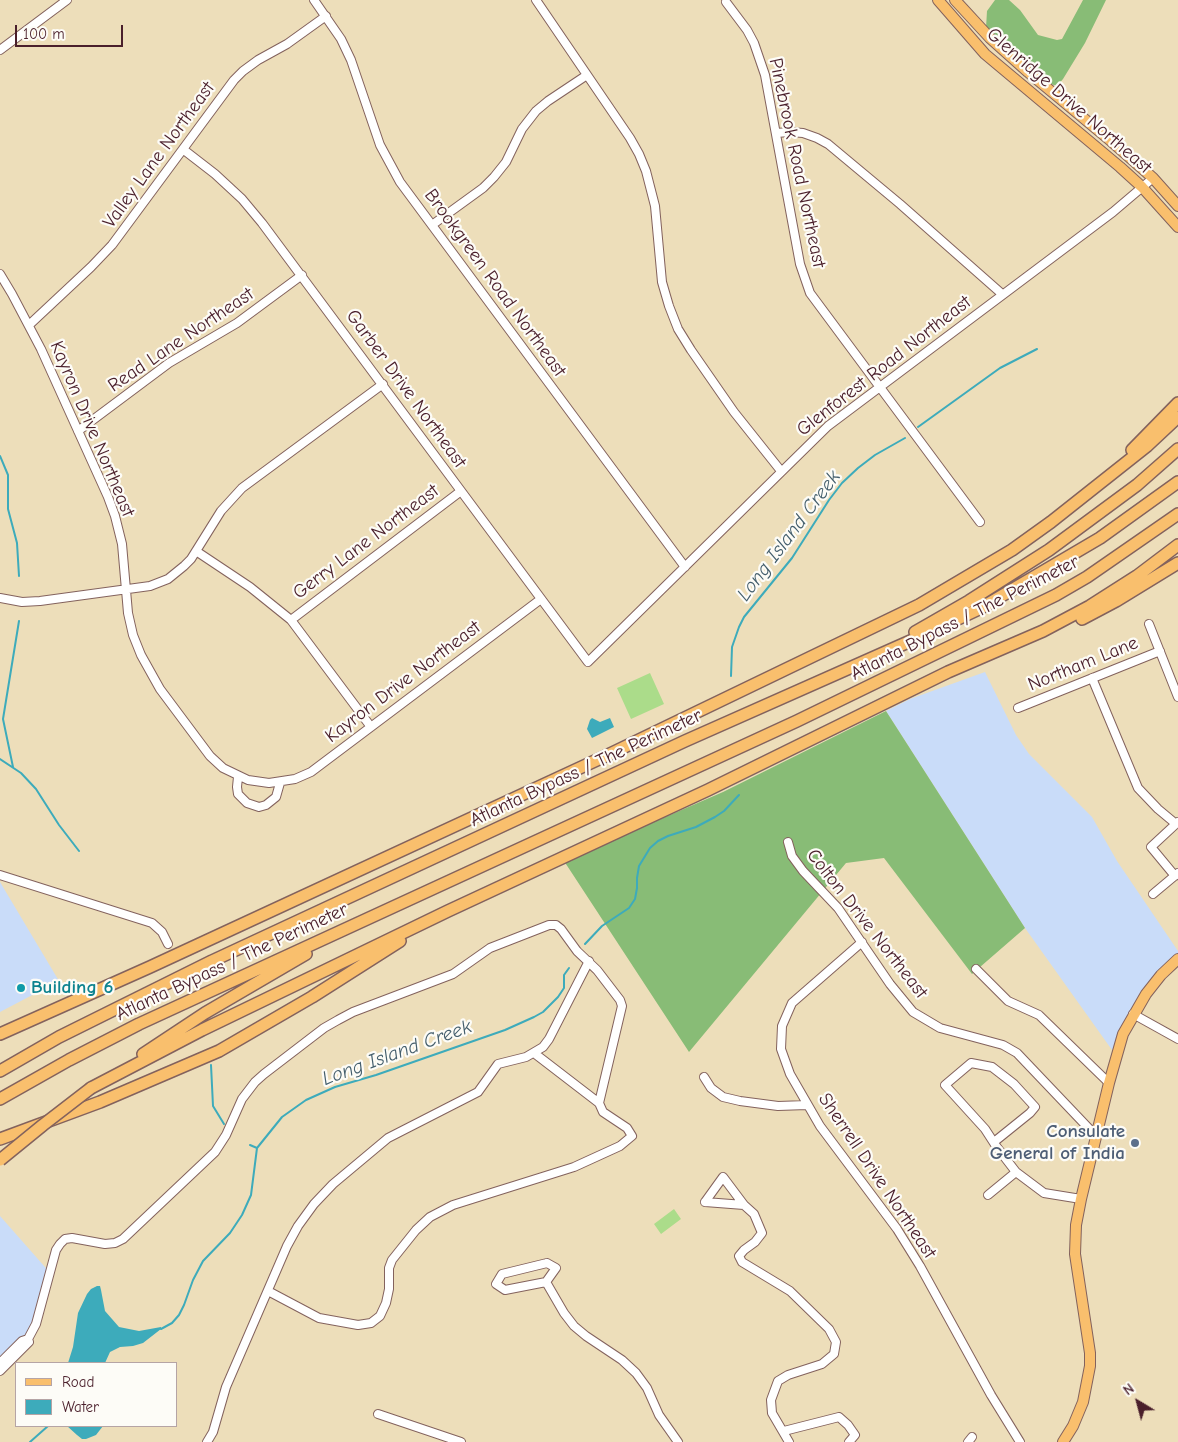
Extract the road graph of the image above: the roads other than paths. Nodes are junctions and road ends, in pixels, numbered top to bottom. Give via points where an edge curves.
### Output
1 (68, 0) edge
2 (314, 0) edge
3 (536, 0) edge
4 (938, 0) edge
5 (955, 0) edge
6 (726, 2) dead end
7 (326, 16) junction
8 (0, 50) edge
9 (587, 75) junction
10 (776, 133) junction
11 (184, 150) junction
12 (1153, 178) junction
13 (1142, 187) junction
14 (1178, 206) edge
15 (432, 225) junction
16 (1178, 227) edge
17 (0, 274) edge
18 (302, 276) junction
19 (1002, 294) junction
20 (29, 326) junction
21 (383, 384) junction
22 (878, 387) junction
23 (1178, 403) edge
24 (1178, 417) edge
25 (78, 431) junction
26 (1178, 449) edge
27 (781, 472) junction
28 (1178, 482) edge
29 (461, 491) junction
30 (1088, 493) junction
31 (1178, 514) edge
32 (980, 522) dead end
33 (1178, 545) edge
34 (196, 551) junction
35 (1178, 563) edge
36 (685, 567) junction
37 (126, 590) junction
38 (0, 598) edge
39 (541, 599) junction
40 (291, 620) junction
41 (1149, 624) dead end
42 (1160, 651) junction
43 (588, 662) joint
44 (856, 665) junction
45 (948, 672) junction
46 (1092, 678) junction
47 (1178, 697) edge
48 (1018, 708) dead end
49 (371, 727) junction
50 (238, 777) junction
51 (280, 783) junction
52 (1177, 823) edge
53 (788, 842) dead end
54 (1176, 874) edge
55 (0, 875) edge
56 (1153, 894) dead end
57 (448, 911) junction
58 (346, 928) junction
59 (862, 942) junction
60 (168, 944) dead end
61 (1178, 959) edge
62 (589, 961) junction
63 (976, 969) dead end
64 (1133, 1014) junction
65 (32, 1020) junction
66 (0, 1034) edge
67 (1178, 1039) edge
68 (0, 1042) edge
69 (534, 1053) junction
70 (0, 1071) edge
71 (704, 1077) dead end
72 (1109, 1083) junction
73 (91, 1088) junction
74 (0, 1099) edge
75 (599, 1103) junction
76 (807, 1105) junction
77 (1096, 1136) junction
78 (0, 1139) edge
79 (994, 1142) junction
80 (0, 1160) edge
81 (1016, 1172) junction
82 (988, 1195) dead end
83 (1081, 1199) junction
84 (744, 1205) junction
85 (546, 1282) junction
86 (268, 1290) junction
87 (28, 1339) junction
88 (0, 1363) edge
89 (0, 1371) edge
90 (378, 1414) dead end
91 (784, 1432) junction
92 (207, 1442) edge
93 (461, 1442) edge
94 (678, 1442) edge
95 (789, 1442) edge
96 (849, 1442) edge
97 (1020, 1442) edge
98 (1062, 1442) edge

1 - 8 street
2 - 7 street, Brookgreen Road Northeast
3 - 9 street
4 - 13 main road, Glenridge Drive Northeast via 1000,68
5 - 12 main road, Glenridge Drive Northeast via 990,38
6 - 10 street, Pinebrook Road Northeast via 747,30 760,56
7 - 11 street, Valley Lane Northeast via 243,70
7 - 15 street, Brookgreen Road Northeast via 352,60 385,157
9 - 15 street via 536,111 494,177
9 - 27 street via 630,138 646,171 655,206 662,282 678,329 734,412
10 - 19 street via 803,133 828,144
10 - 22 street, Pinebrook Road Northeast via 805,282 816,303
11 - 18 street, Garber Drive Northeast via 242,199
11 - 20 street, Valley Lane Northeast via 112,245
12 - 13 street, Glenforest Road Northeast
12 - 14 main road, Glenridge Drive Northeast
13 - 16 main road, Glenridge Drive Northeast
13 - 19 street, Glenforest Road Northeast
15 - 36 street, Brookgreen Road Northeast
17 - 20 street, Kayron Drive Northeast
18 - 21 street, Garber Drive Northeast
18 - 25 street, Read Lane Northeast via 237,323 169,364
19 - 22 street, Glenforest Road Northeast
20 - 25 street, Kayron Drive Northeast
21 - 29 street, Garber Drive Northeast
21 - 34 street via 242,488 221,511
22 - 27 street, Glenforest Road Northeast via 828,426
22 - 32 street, Pinebrook Road Northeast
23 - 30 highway
24 - 30 highway
25 - 37 street, Kayron Drive Northeast via 115,516 122,544
26 - 44 highway via 1137,485 1049,550
27 - 36 street, Glenforest Road Northeast
28 - 44 highway, Atlanta Bypass / The Perimeter via 1100,538 1023,585 981,608
29 - 39 street, Garber Drive Northeast
29 - 40 street, Gerry Lane Northeast
30 - 65 highway via 1012,550 919,605 861,634 612,753
31 - 58 highway, Atlanta Bypass / The Perimeter via 1056,595 797,722
33 - 45 highway via 1090,606 1043,631
34 - 37 street via 168,579
34 - 40 street via 250,587
35 - 45 highway via 1079,620
36 - 43 street, Glenforest Road Northeast
37 - 38 street via 40,601
37 - 50 street, Kayron Drive Northeast via 134,635 152,676 210,756
39 - 43 street, Garber Drive Northeast
39 - 49 street, Kayron Drive Northeast
40 - 49 street
41 - 42 street
42 - 46 street, Northam Lane
42 - 47 street
44 - 70 highway, Atlanta Bypass / The Perimeter via 212,961 59,1037
45 - 57 highway via 708,790
46 - 48 street, Northam Lane
46 - 52 street via 1138,788
49 - 51 street, Kayron Drive Northeast via 311,772
50 - 51 street, Kayron Drive Northeast via 258,783
50 - 51 street via 238,794 247,803 259,807 276,797
52 - 54 street via 1151,847
53 - 59 street, Colton Drive Northeast via 792,856 803,871 838,908
54 - 56 street
55 - 60 street via 152,924 162,932
57 - 73 highway via 202,1030
57 - 78 highway via 312,998 219,1051 100,1102
58 - 73 highway via 181,1028
58 - 74 highway, Atlanta Bypass / The Perimeter via 130,1028
59 - 76 street, Sherrell Drive Northeast via 792,1003 782,1026 781,1049
59 - 77 street, Colton Drive Northeast via 913,1012 940,1028 1017,1053
61 - 64 main road via 1151,988
62 - 69 street via 549,1039
62 - 75 street via 622,1006
62 - 87 street via 561,929 549,925 490,948 453,974 353,1012 324,1028 255,1082 214,1152 123,1239 105,1244 72,1238 60,1244 36,1324
63 - 72 street via 1008,1001 1039,1015
64 - 67 street
64 - 72 main road via 1123,1034
65 - 66 highway
65 - 68 highway
69 - 75 street
69 - 86 street via 498,1064 478,1092 388,1138 333,1184 298,1226
71 - 76 street via 711,1088 723,1097 778,1106
72 - 77 main road
73 - 80 highway, bridge
75 - 86 street via 602,1112 627,1128 632,1136 627,1141 574,1167 453,1205 430,1217 392,1260 386,1303 380,1316 371,1323 358,1325 319,1318
76 - 97 street, Sherrell Drive Northeast via 897,1229
77 - 83 main road
79 - 79 street via 945,1085 972,1063 992,1067 1014,1084 1035,1107
79 - 81 street
81 - 82 street
81 - 83 street via 1044,1193
83 - 98 main road via 1074,1254 1090,1366 1083,1402
84 - 84 street via 724,1204 705,1202 724,1177
84 - 91 street via 754,1214 762,1233 739,1256 742,1262 790,1291 829,1329 836,1342 834,1354 822,1364 778,1381 771,1400 772,1413
85 - 85 street via 505,1290 496,1284 502,1274 547,1263 556,1268
85 - 94 street via 574,1326 636,1373
86 - 92 street via 226,1387
87 - 88 street
87 - 89 street
90 - 93 street
91 - 95 street
91 - 96 street via 839,1417 855,1436

